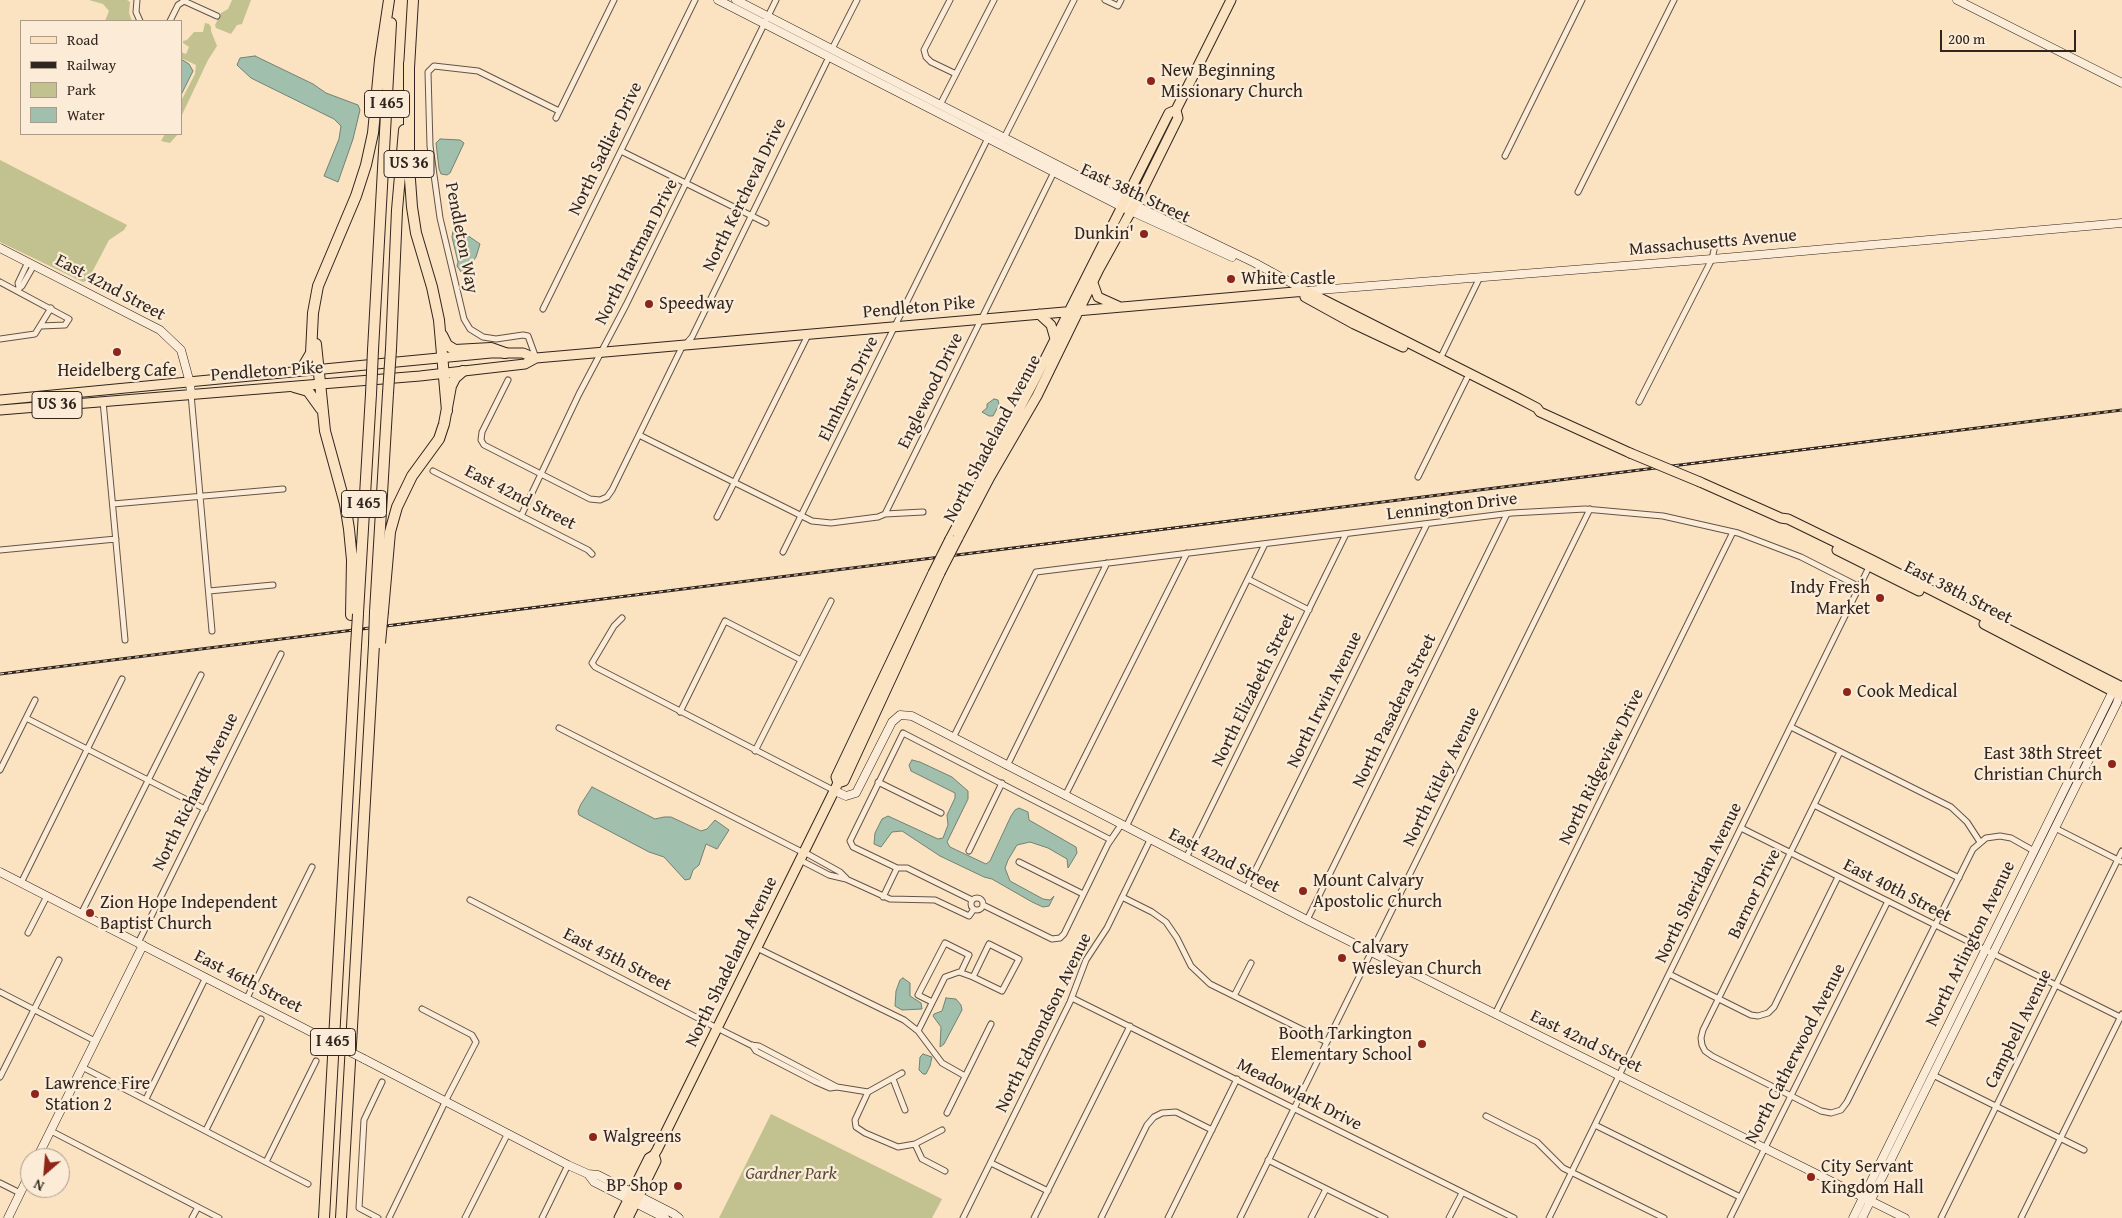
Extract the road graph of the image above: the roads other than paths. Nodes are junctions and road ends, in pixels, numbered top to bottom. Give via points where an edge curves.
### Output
1 (137, 0) edge
2 (391, 0) edge
3 (412, 0) edge
4 (614, 0) edge
5 (695, 0) edge
6 (718, 0) edge
7 (736, 0) edge
8 (776, 0) edge
9 (857, 0) edge
10 (950, 0) edge
11 (994, 0) edge
12 (1074, 0) edge
13 (1105, 0) edge
14 (1121, 0) edge
15 (1231, 0) edge
16 (1582, 0) edge
17 (1674, 0) edge
18 (1957, 0) edge
19 (217, 16) dead end
20 (140, 20) edge
21 (171, 20) edge
22 (766, 20) junction
23 (831, 53) junction
24 (409, 64) junction
25 (956, 74) junction
26 (2122, 83) edge
27 (940, 105) junction
28 (559, 111) junction
29 (556, 118) dead end
30 (990, 135) junction
31 (1003, 141) junction
32 (621, 150) junction
33 (1504, 156) dead end
34 (1054, 172) junction
35 (686, 184) junction
36 (1578, 192) dead end
37 (1128, 205) junction
38 (751, 215) junction
39 (766, 223) dead end
40 (2122, 223) edge
41 (0, 248) edge
42 (1714, 250) dead end
43 (1712, 259) junction
44 (31, 263) junction
45 (1480, 276) junction
46 (0, 282) edge
47 (1093, 283) junction
48 (18, 288) junction
49 (1301, 291) junction
50 (1121, 307) junction
51 (50, 308) junction
52 (543, 310) dead end
53 (1079, 311) junction
54 (1069, 312) junction
55 (1040, 314) junction
56 (981, 320) junction
57 (41, 326) junction
58 (895, 327) junction
59 (313, 328) junction
60 (439, 328) junction
61 (808, 334) junction
62 (0, 339) edge
63 (1056, 339) junction
64 (684, 345) junction
65 (602, 352) junction
66 (505, 353) junction
67 (442, 358) junction
68 (535, 358) junction
69 (1440, 359) junction
70 (319, 368) junction
71 (296, 371) junction
72 (463, 371) junction
73 (443, 373) junction
74 (1467, 378) junction
75 (508, 380) dead end
76 (190, 383) junction
77 (320, 384) junction
78 (294, 387) junction
79 (191, 394) junction
80 (0, 400) edge
81 (103, 401) junction
82 (1639, 402) dead end
83 (0, 410) edge
84 (322, 410) junction
85 (447, 411) junction
86 (1540, 412) junction
87 (639, 435) junction
88 (433, 471) dead end
89 (540, 474) junction
90 (1418, 477) dead end
91 (734, 482) junction
92 (283, 489) dead end
93 (201, 497) junction
94 (113, 504) junction
95 (1590, 509) junction
96 (922, 512) dead end
97 (885, 514) junction
98 (1507, 514) junction
99 (521, 516) junction
100 (801, 516) junction
101 (717, 517) dead end
102 (1427, 524) junction
103 (1734, 532) junction
104 (1346, 534) junction
105 (954, 538) junction
106 (116, 539) junction
107 (1265, 544) junction
108 (0, 550) edge
109 (783, 552) dead end
110 (1187, 553) junction
111 (592, 554) dead end
112 (1107, 563) junction
113 (1871, 563) junction
114 (1248, 579) junction
115 (273, 585) dead end
116 (1860, 586) junction
117 (208, 591) junction
118 (830, 601) dead end
119 (1308, 610) junction
120 (379, 611) junction
121 (355, 615) junction
122 (622, 618) dead end
123 (212, 631) dead end
124 (125, 640) dead end
125 (282, 654) dead end
126 (801, 660) junction
127 (201, 675) dead end
128 (122, 679) dead end
129 (2120, 690) edge
130 (35, 700) dead end
131 (680, 712) junction
132 (26, 718) junction
133 (1791, 727) junction
134 (559, 728) dead end
135 (953, 738) junction
136 (88, 749) junction
137 (755, 751) junction
138 (1840, 752) junction
139 (1008, 766) junction
140 (0, 770) edge
141 (148, 780) junction
142 (878, 782) junction
143 (1002, 783) junction
144 (836, 788) junction
145 (1066, 796) junction
146 (1814, 805) junction
147 (205, 809) junction
148 (941, 813) dead end
149 (1123, 826) junction
150 (1741, 828) junction
151 (2055, 828) junction
152 (1111, 840) junction
153 (1150, 840) junction
154 (1980, 842) junction
155 (969, 851) dead end
156 (2034, 851) junction
157 (2122, 851) edge
158 (1790, 853) junction
159 (803, 855) junction
160 (1186, 858) junction
161 (2120, 861) edge
162 (1019, 862) dead end
163 (312, 867) dead end
164 (897, 868) junction
165 (0, 872) edge
166 (1838, 877) junction
167 (1959, 878) junction
168 (846, 879) junction
169 (21, 883) junction
170 (1246, 889) junction
171 (1083, 894) junction
172 (47, 896) junction
173 (883, 897) junction
174 (1122, 897) junction
175 (470, 900) dead end
176 (972, 900) junction
177 (1888, 902) junction
178 (983, 905) junction
179 (974, 909) junction
180 (81, 914) junction
181 (1307, 920) junction
182 (1935, 925) junction
183 (28, 933) dead end
184 (140, 944) junction
185 (757, 948) junction
186 (1985, 950) junction
187 (1371, 952) junction
188 (1993, 954) junction
189 (58, 960) dead end
190 (1251, 964) dead end
191 (961, 972) junction
192 (1669, 974) junction
193 (206, 977) junction
194 (973, 977) junction
195 (2056, 985) junction
196 (0, 992) edge
197 (1234, 996) junction
198 (247, 998) junction
199 (1072, 998) junction
200 (1718, 999) junction
201 (932, 1002) junction
202 (33, 1009) junction
203 (422, 1009) dead end
204 (1494, 1014) junction
205 (2121, 1016) edge
206 (261, 1019) dead end
207 (991, 1024) dead end
208 (1130, 1026) junction
209 (717, 1028) junction
210 (918, 1031) junction
211 (95, 1041) junction
212 (1327, 1042) junction
213 (316, 1061) dead end
214 (82, 1067) junction
215 (902, 1073) dead end
216 (1619, 1075) junction
217 (1933, 1075) junction
218 (965, 1076) junction
219 (0, 1077) edge
220 (1237, 1078) junction
221 (893, 1080) junction
222 (382, 1082) dead end
223 (868, 1092) junction
224 (1791, 1096) junction
225 (146, 1099) junction
226 (446, 1102) junction
227 (1996, 1106) junction
228 (1295, 1107) junction
229 (905, 1110) dead end
230 (947, 1113) dead end
231 (1486, 1116) dead end
232 (1594, 1125) junction
233 (206, 1130) junction
234 (942, 1130) dead end
235 (1212, 1130) junction
236 (51, 1131) junction
237 (508, 1133) junction
238 (2060, 1138) junction
239 (915, 1144) junction
240 (1765, 1147) junction
241 (42, 1148) edge
242 (2084, 1150) dead end
243 (1268, 1160) junction
244 (266, 1162) junction
245 (991, 1162) junction
246 (568, 1165) junction
247 (945, 1171) dead end
248 (1572, 1172) junction
249 (0, 1183) edge
250 (308, 1184) dead end
251 (1326, 1189) junction
252 (1048, 1191) junction
253 (20, 1193) joint
254 (1462, 1193) junction
255 (634, 1197) junction
256 (1740, 1198) junction
257 (1867, 1198) junction
258 (198, 1207) junction
259 (8, 1218) edge
260 (192, 1218) edge
261 (219, 1218) edge
262 (324, 1218) edge
263 (341, 1218) edge
264 (378, 1218) edge
265 (389, 1218) edge
266 (465, 1218) edge
267 (542, 1218) edge
268 (619, 1218) edge
269 (628, 1218) edge
270 (665, 1218) edge
271 (679, 1218) edge
272 (963, 1218) edge
273 (1034, 1218) edge
274 (1101, 1218) edge
275 (1168, 1218) edge
276 (1240, 1218) edge
277 (1311, 1218) edge
278 (1385, 1218) edge
279 (1449, 1218) edge
280 (1514, 1218) edge
281 (1549, 1218) edge
282 (1664, 1218) edge
283 (1730, 1218) edge
284 (1853, 1218) edge
285 (1862, 1218) edge
286 (1905, 1218) edge
287 (1940, 1218) edge
288 (2021, 1218) edge

1 - 20 street via 136,12
2 - 59 highway, US 36 via 368,157 356,196 320,279 313,306
2 - 121 highway, I 465, bridge
3 - 24 highway, I 465
4 - 28 street
5 - 32 street, North Sadlier Drive
6 - 22 main road, East 38th Street
7 - 22 main road, East 38th Street
8 - 22 street, North Hartman Drive
9 - 23 street, North Kercheval Drive
10 - 25 street via 924,50 931,62
11 - 25 street
12 - 31 street
13 - 14 street via 1118,6
15 - 37 main road, North Shadeland Avenue via 1176,110 1178,118
16 - 33 street
17 - 36 street
18 - 26 main road
19 - 21 street via 184,1
22 - 23 main road, East 38th Street
22 - 35 street, North Hartman Drive
23 - 27 main road, East 38th Street
23 - 30 main road, East 38th Street
23 - 38 street, North Kercheval Drive
24 - 60 highway, US 36 via 412,207
24 - 120 highway, I 465, bridge via 397,210
25 - 27 street
27 - 30 main road, East 38th Street
28 - 29 street
28 - 68 street, Pendleton Way via 478,71 432,67 428,75 431,149 440,218 464,320 483,337 527,336
30 - 31 main road, East 38th Street
30 - 58 street, Elmhurst Drive
31 - 34 main road, East 38th Street
31 - 37 main road, East 38th Street
32 - 35 street
32 - 52 street, North Sadlier Drive
34 - 37 main road, East 38th Street
34 - 56 street, Englewood Drive
35 - 38 street
35 - 65 street, North Hartman Drive
37 - 47 main road, North Shadeland Avenue
37 - 49 main road, East 38th Street via 1255,263
37 - 54 main road, North Shadeland Avenue
38 - 39 street
38 - 64 street, North Kercheval Drive via 692,337
40 - 43 main road, Massachusetts Avenue
41 - 44 main road, East 42nd Street
42 - 43 street
43 - 45 main road, Massachusetts Avenue
43 - 82 street
44 - 48 street, East 42nd Street via 22,286
44 - 76 main road, East 42nd Street via 160,330 181,350
45 - 49 main road, Massachusetts Avenue
45 - 69 street
46 - 48 street
47 - 50 main road via 1098,297
47 - 53 main road, North Shadeland Avenue
48 - 51 street
49 - 50 main road, Pendleton Pike
49 - 69 main road, East 38th Street
49 - 74 main road, East 38th Street via 1354,324
50 - 53 main road, Pendleton Pike
51 - 57 street
51 - 57 street via 69,320 64,325
53 - 54 main road, Pendleton Pike
53 - 105 main road, North Shadeland Avenue via 1037,396
54 - 55 main road, Pendleton Pike
54 - 63 main road, North Shadeland Avenue
55 - 56 main road, Pendleton Pike
55 - 63 main road via 1051,325
56 - 58 main road, Pendleton Pike
56 - 97 street, Englewood Drive
57 - 62 street via 31,336
58 - 61 main road, Pendleton Pike
58 - 100 street, Elmhurst Drive
59 - 70 highway
59 - 71 highway, US 36 via 311,353
60 - 66 highway via 444,341 455,350 492,348
60 - 67 highway, US 36
61 - 64 main road, Pendleton Pike
61 - 91 street
63 - 105 main road, North Shadeland Avenue
64 - 65 main road, Pendleton Pike
64 - 87 street, North Kercheval Drive
65 - 68 main road, Pendleton Pike
65 - 89 street, North Hartman Drive
66 - 67 main road, Pendleton Pike
66 - 68 main road, Pendleton Pike via 523,353
67 - 70 main road, Pendleton Pike
67 - 73 highway, US 36
68 - 72 main road, Pendleton Pike via 525,364
69 - 86 main road, East 38th Street
70 - 71 main road, Pendleton Pike
70 - 77 highway
71 - 76 main road, Pendleton Pike / US 36
72 - 73 main road, Pendleton Pike
72 - 85 highway via 455,378
73 - 77 main road, Pendleton Pike / US 36
73 - 85 highway
74 - 86 main road, East 38th Street
74 - 90 street
75 - 89 street via 481,440 486,446
76 - 79 main road, East 42nd Street
76 - 80 main road, Pendleton Pike / US 36
77 - 78 main road, Pendleton Pike / US 36
77 - 84 highway
78 - 79 main road, Pendleton Pike / US 36
78 - 84 highway via 308,391
79 - 81 main road, Pendleton Pike / US 36
79 - 93 street
81 - 83 main road, Pendleton Pike / US 36
81 - 94 street
84 - 121 highway via 349,529
85 - 120 highway via 439,438 408,484 394,516
86 - 113 main road, East 38th Street, bridge via 1788,519
87 - 89 street via 605,498 596,500
87 - 91 street
88 - 99 street, East 42nd Street
89 - 99 street, North Hartman Drive
91 - 100 street
91 - 101 street
92 - 93 street
93 - 94 street
93 - 117 street
94 - 106 street
95 - 98 street, Lennington Drive
95 - 103 street, Lennington Drive via 1663,516
95 - 187 street, North Kitley Avenue
96 - 97 street
97 - 100 street via 827,523
98 - 102 street, Lennington Drive
98 - 181 street, North Pasadena Street
99 - 111 street, East 42nd Street
100 - 109 street, Elmhurst Drive
102 - 104 street, Lennington Drive
102 - 170 street, North Irwin Avenue
103 - 116 street, Lennington Drive via 1787,551
103 - 204 street, North Ridgeview Drive
104 - 107 street, Lennington Drive
104 - 119 street, North Elizabeth Street
105 - 144 main road, North Shadeland Avenue, bridge via 861,747 844,781
106 - 108 street
106 - 124 street
107 - 110 street, Lennington Drive
107 - 114 street
110 - 112 street, Lennington Drive
110 - 145 street
112 - 135 street, Lennington Drive via 1036,572
112 - 139 street
113 - 116 street, North Sheridan Avenue
113 - 129 main road, East 38th Street
114 - 119 street
114 - 149 street
115 - 117 street
116 - 133 street, North Sheridan Avenue
117 - 123 street
118 - 126 street
119 - 160 street, North Elizabeth Street
120 - 263 highway, I 465, bridge
121 - 262 highway, I 465, bridge
122 - 131 street via 592,663
125 - 147 street, North Richardt Avenue
126 - 131 street via 725,621
126 - 137 street
127 - 141 street
128 - 136 street
129 - 151 main road, North Arlington Avenue
129 - 156 main road, North Arlington Avenue
130 - 132 street
131 - 137 street
132 - 136 street
132 - 140 street
133 - 138 street
133 - 150 street, North Sheridan Avenue
134 - 159 street
135 - 139 main road, East 42nd Street
135 - 144 main road, East 42nd Street via 912,716 900,715 892,722 856,793 846,796
136 - 141 street
136 - 169 street
137 - 144 street
138 - 146 street, Barnor Drive
138 - 154 street via 1951,807 1967,822
139 - 145 main road, East 42nd Street
141 - 147 street
141 - 180 street
142 - 143 street via 903,733
142 - 148 street
142 - 164 street via 850,843
143 - 152 street
143 - 155 street
144 - 159 main road, North Shadeland Avenue
145 - 149 main road, East 42nd Street
146 - 158 street, Barnor Drive
146 - 167 street
147 - 184 street, North Richardt Avenue
149 - 152 street
149 - 153 main road, East 42nd Street
150 - 158 street, East 40th Street
150 - 192 street, North Sheridan Avenue
151 - 161 street
151 - 188 main road, North Arlington Avenue
152 - 171 street
153 - 160 main road, East 42nd Street
153 - 174 street, North Edmondson Avenue
154 - 156 street via 2000,836 2011,838
154 - 167 street
156 - 186 main road, North Arlington Avenue
157 - 161 street, Campbell Avenue
158 - 166 street, East 40th Street
158 - 200 street, Barnor Drive
159 - 168 street via 840,872
159 - 168 street via 829,875
159 - 185 main road, North Shadeland Avenue
160 - 170 main road, East 42nd Street
161 - 195 street, Campbell Avenue
162 - 171 street
163 - 198 street
164 - 173 street
164 - 176 street via 907,868
165 - 169 main road, East 46th Street
166 - 177 street, East 40th Street
166 - 200 street via 1768,1013 1750,1015
167 - 182 street
168 - 173 street
169 - 172 main road, East 46th Street
170 - 181 main road, East 42nd Street
171 - 178 street via 1059,939 1052,939
172 - 180 main road, East 46th Street
172 - 183 street
173 - 179 street via 935,900 968,916
174 - 197 street via 1161,918 1174,932 1194,970 1210,984
174 - 199 street, North Edmondson Avenue via 1086,960
175 - 209 street, East 45th Street
176 - 178 street via 979,898
176 - 179 street
177 - 182 street, East 40th Street
177 - 224 street, North Catherwood Avenue
178 - 179 street
180 - 184 main road, East 46th Street
181 - 187 main road, East 42nd Street
182 - 186 street, East 40th Street
182 - 224 street via 1847,1103 1836,1112 1828,1113
184 - 193 main road, East 46th Street
184 - 211 main road, North Richardt Avenue
185 - 209 main road, North Shadeland Avenue
185 - 210 street via 904,1020
186 - 188 street, East 40th Street
186 - 257 main road, North Arlington Avenue
187 - 204 main road, East 42nd Street
187 - 212 street, North Kitley Avenue
188 - 195 street, East 40th Street
188 - 217 main road, North Arlington Avenue
189 - 202 street
190 - 197 street
191 - 194 street
191 - 201 street via 945,977
191 - 201 street via 969,955 945,943 918,995
192 - 200 street
192 - 216 street, North Sheridan Avenue
193 - 198 main road, East 46th Street
193 - 225 street
194 - 194 street via 989,944 1019,958 1002,991
195 - 205 street, East 40th Street
195 - 227 street, Campbell Avenue
196 - 202 street
197 - 212 street
198 - 226 main road, East 46th Street, bridge
199 - 208 street, Meadowlark Drive
199 - 245 street, North Edmondson Avenue
200 - 224 street, Barnor Drive via 1702,1032 1704,1050
201 - 210 street
202 - 211 street
202 - 219 street
203 - 226 street via 476,1040
204 - 216 main road, East 42nd Street
205 - 238 street
206 - 233 street
207 - 218 street
208 - 220 street, Meadowlark Drive
208 - 252 street
209 - 223 street, East 45th Street via 830,1088
209 - 255 main road, North Shadeland Avenue via 654,1155 649,1157
210 - 218 street via 942,1063
211 - 214 main road, North Richardt Avenue
212 - 228 street, North Kitley Avenue
213 - 244 street
214 - 225 street
214 - 236 main road, North Richardt Avenue
215 - 221 street
216 - 232 street, North Sheridan Avenue
216 - 240 main road, East 42nd Street
217 - 227 street
217 - 257 main road, North Arlington Avenue
218 - 230 street
220 - 228 street, Meadowlark Drive
220 - 235 street
221 - 223 street
221 - 229 street
222 - 264 street via 364,1120 359,1208
223 - 239 street via 855,1120 857,1128 894,1146
224 - 240 street, North Catherwood Avenue
225 - 233 street
226 - 237 main road, East 46th Street
226 - 265 street
227 - 238 street
227 - 287 street, Campbell Avenue
228 - 243 street, North Kitley Avenue
228 - 254 street, Meadowlark Drive
231 - 248 street via 1537,1142 1558,1164
232 - 248 street, North Sheridan Avenue
232 - 256 street
233 - 244 street
234 - 239 street
235 - 274 street via 1176,1112 1162,1112 1154,1117
235 - 275 street
236 - 241 main road, North Richardt Avenue
236 - 258 street
237 - 246 main road, East 46th Street
237 - 266 street
238 - 242 street
238 - 288 street
239 - 247 street via 924,1160
240 - 256 street, North Catherwood Avenue
240 - 257 main road, East 42nd Street
243 - 251 street
243 - 276 street, North Kitley Avenue
244 - 250 street
245 - 252 street
245 - 272 street, North Edmondson Avenue
246 - 255 main road, East 46th Street via 598,1175
246 - 267 street
248 - 281 street, North Sheridan Avenue
248 - 282 street
249 - 253 street
251 - 277 street
251 - 278 street
252 - 273 street
253 - 259 main road
254 - 279 street
254 - 280 street, Meadowlark Drive
255 - 268 main road, North Shadeland Avenue
255 - 269 main road, North Shadeland Avenue
255 - 270 main road, East 46th Street
255 - 271 main road, East 46th Street
256 - 283 street, North Catherwood Avenue
257 - 284 main road, North Arlington Avenue
257 - 285 main road, North Arlington Avenue
257 - 286 main road, East 42nd Street
258 - 260 street
258 - 261 street

